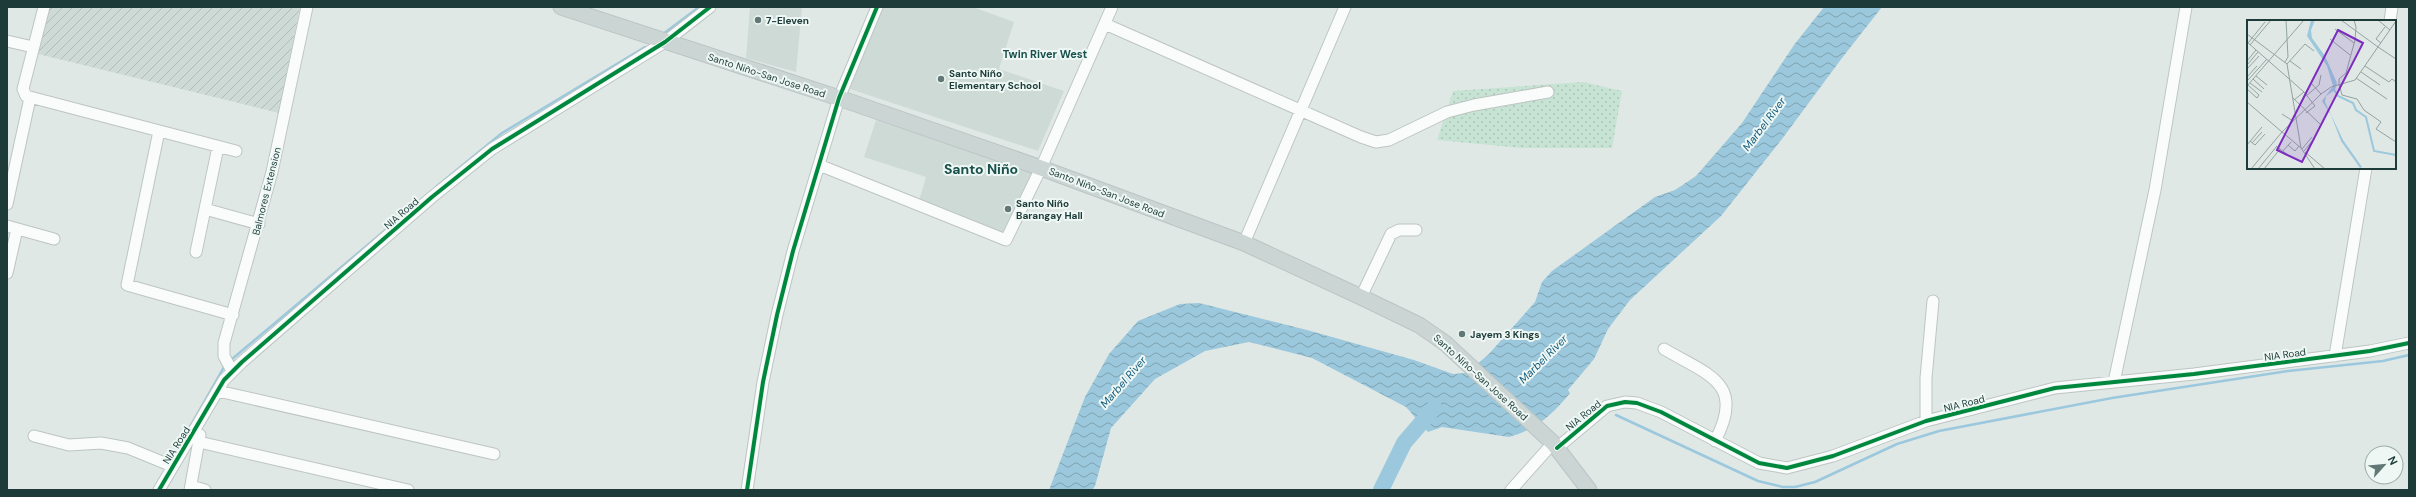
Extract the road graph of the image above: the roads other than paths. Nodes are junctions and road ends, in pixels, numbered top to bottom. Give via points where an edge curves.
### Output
1 (44, 7) edge
2 (307, 7) edge
3 (561, 7) edge
4 (710, 7) edge
5 (877, 7) edge
6 (1112, 7) edge
7 (1345, 7) edge
8 (2186, 7) edge
9 (2392, 7) edge
10 (581, 10) edge
11 (2390, 20) edge
12 (1105, 24) junction
13 (7, 41) edge
14 (665, 42) junction
15 (33, 47) junction
16 (1548, 92) dead end
17 (30, 98) junction
18 (839, 98) junction
19 (1300, 110) junction
20 (159, 131) junction
21 (218, 147) junction
22 (236, 151) dead end
23 (819, 165) junction
24 (1042, 168) junction
25 (2366, 169) edge
26 (7, 204) edge
27 (205, 209) junction
28 (259, 224) junction
29 (12, 228) edge
30 (1416, 230) dead end
31 (54, 239) dead end
32 (1244, 243) junction
33 (196, 252) dead end
34 (7, 273) edge
35 (1361, 297) junction
36 (1932, 301) dead end
37 (232, 315) junction
38 (2409, 343) edge
39 (1664, 349) dead end
40 (2335, 356) junction
41 (232, 371) junction
42 (2114, 382) junction
43 (218, 390) junction
44 (201, 421) junction
45 (1926, 421) junction
46 (34, 436) dead end
47 (1715, 441) junction
48 (199, 442) junction
49 (1555, 445) junction
50 (494, 454) dead end
51 (168, 464) junction
52 (191, 488) edge
53 (159, 490) edge
54 (205, 490) edge
55 (408, 490) edge
56 (747, 490) edge
57 (1511, 490) edge
58 (1589, 490) edge

1 - 15 street
2 - 28 street, Balmores Extension
3 - 10 main road, Santo Niño-San Jose Road
4 - 14 street, NIA Road
5 - 18 street
6 - 12 street
7 - 19 street
8 - 42 street via 2155,190
9 - 11 street
10 - 14 main road, Santo Niño-San Jose Road
12 - 19 street
12 - 24 street
13 - 15 street
14 - 18 main road, Santo Niño-San Jose Road
14 - 41 street, NIA Road via 492,148
15 - 17 street via 23,89
16 - 19 street via 1447,112 1389,140 1376,142
17 - 20 street
17 - 26 street
18 - 23 street
18 - 24 main road, Santo Niño-San Jose Road
19 - 32 street
20 - 21 street
20 - 37 street via 127,285
21 - 22 street
21 - 27 street
23 - 24 street via 1006,240
23 - 56 street via 776,315
24 - 32 main road, Santo Niño-San Jose Road
25 - 40 street
27 - 28 street
27 - 33 street
28 - 37 street, Balmores Extension
29 - 31 street
29 - 34 street
30 - 35 street via 1399,230 1391,234
32 - 35 main road, Santo Niño-San Jose Road
35 - 49 main road, Santo Niño-San Jose Road via 1419,326 1462,359
36 - 45 street
37 - 41 street, Balmores Extension via 224,349
38 - 40 street, NIA Road
39 - 47 street via 1712,377 1722,388 1727,401 1727,415
40 - 42 street, NIA Road
41 - 43 street, NIA Road
42 - 45 street, NIA Road via 2055,388
43 - 44 street, NIA Road
43 - 50 street
44 - 48 street
44 - 51 street, NIA Road
45 - 47 street, NIA Road via 1833,456 1787,468 1759,463
46 - 51 street via 69,445 101,442 128,448
47 - 49 street, NIA Road via 1650,407 1625,402 1614,403 1597,412
48 - 52 street
48 - 55 street
49 - 57 street, NIA Road
49 - 58 main road, Santo Niño-San Jose Road
51 - 53 street, NIA Road
52 - 54 street

